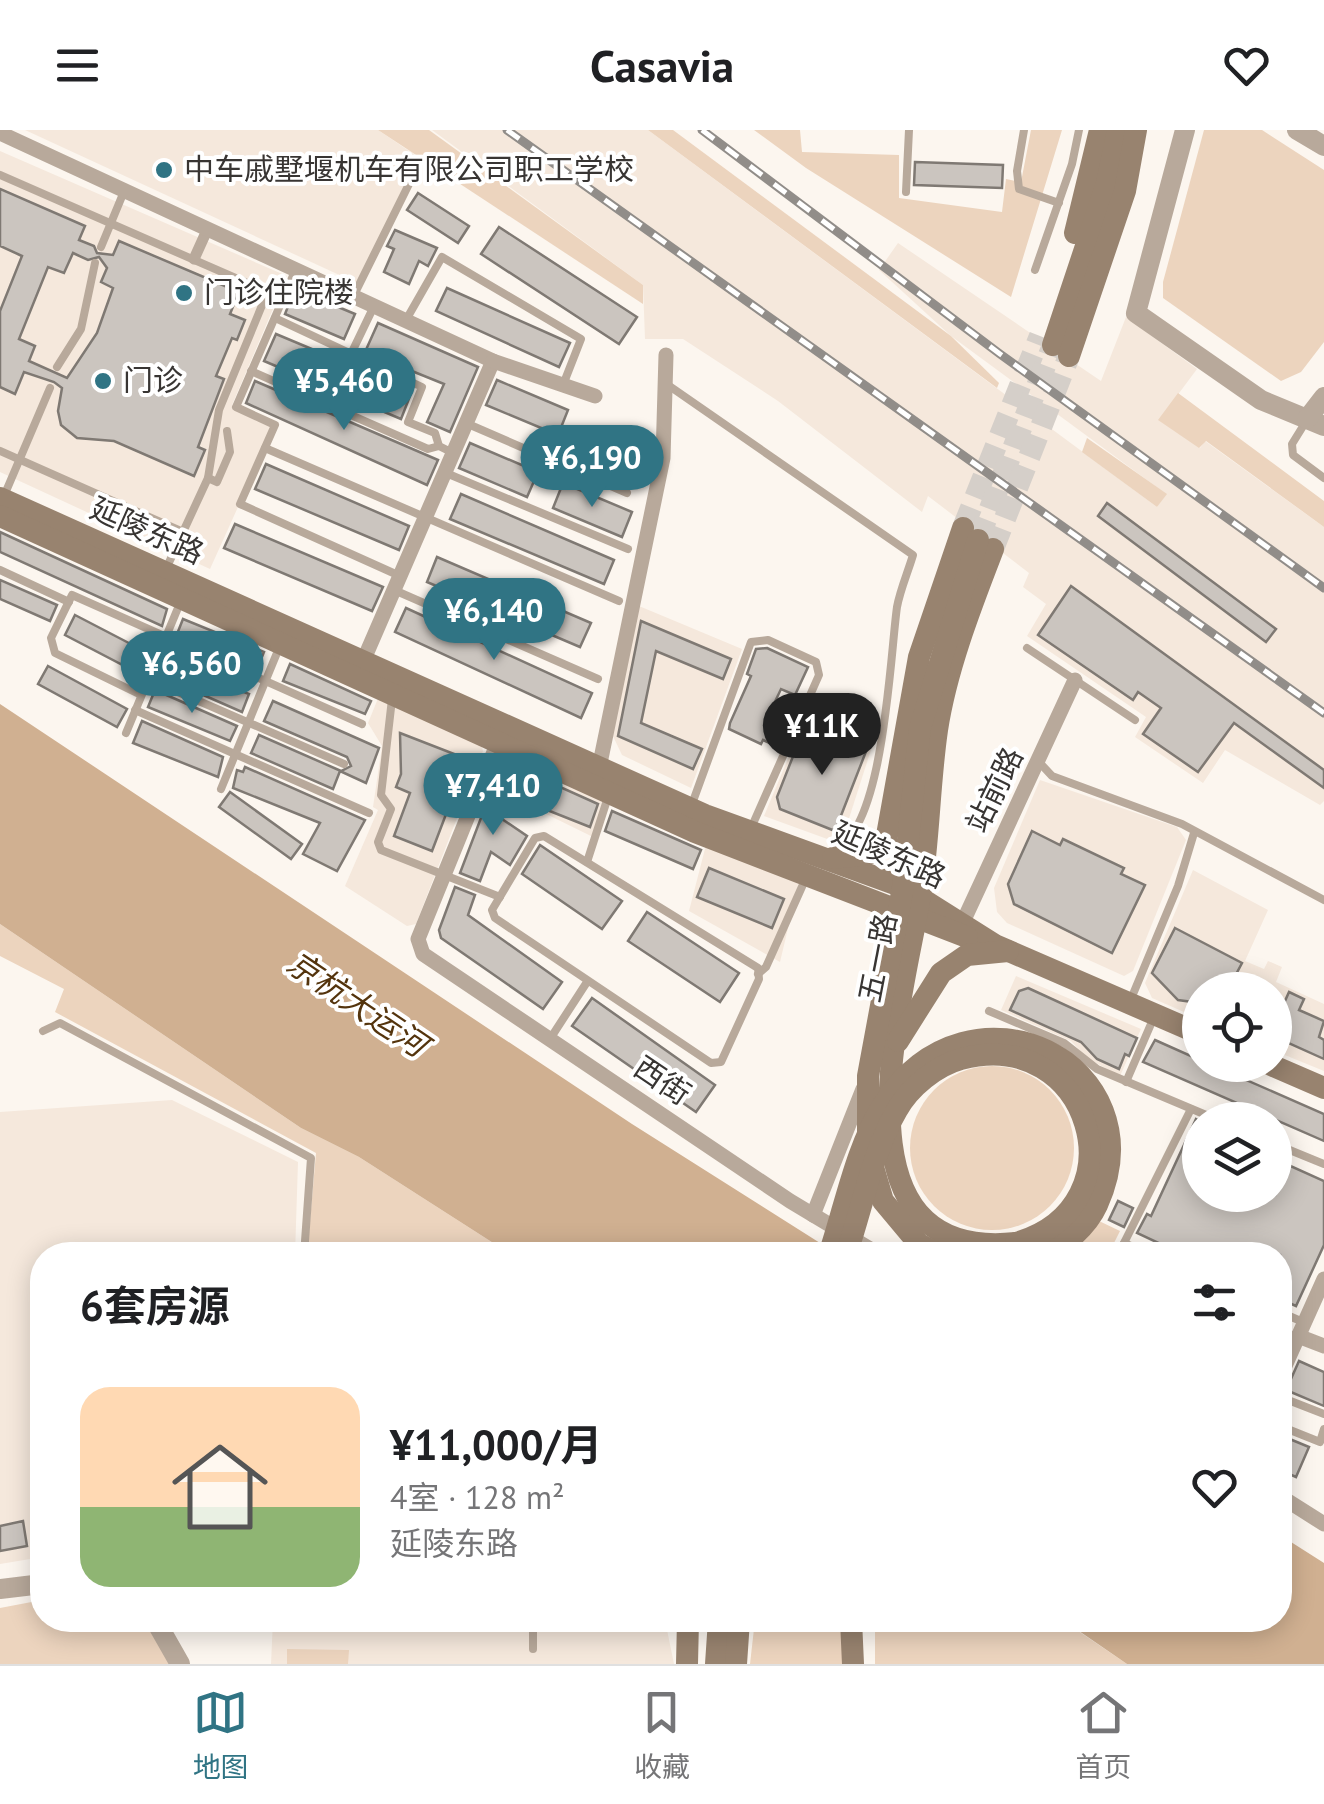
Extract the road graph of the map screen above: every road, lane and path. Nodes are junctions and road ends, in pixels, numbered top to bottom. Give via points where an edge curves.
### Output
1 (909, 130) edge
2 (1024, 130) edge
3 (1079, 130) edge
4 (1100, 130) edge
5 (1118, 130) edge
6 (1136, 130) edge
7 (1185, 130) edge
8 (1296, 130) edge
9 (0, 134) edge
10 (1324, 146) edge
11 (0, 175) edge
12 (410, 182) dead end
13 (125, 188) junction
14 (906, 192) dead end
15 (1059, 204) junction
16 (111, 223) junction
17 (208, 228) junction
18 (101, 247) dead end
19 (194, 259) junction
20 (94, 263) dead end
21 (296, 267) junction
22 (1035, 270) dead end
23 (354, 295) junction
24 (375, 304) junction
25 (275, 318) junction
26 (406, 320) junction
27 (1054, 345) junction
28 (352, 354) junction
29 (666, 355) dead end
30 (494, 361) junction
31 (57, 367) dead end
32 (251, 371) junction
33 (665, 383) junction
34 (563, 385) junction
35 (50, 388) dead end
36 (595, 396) dead end
37 (1324, 397) edge
38 (1316, 423) edge
39 (468, 424) junction
40 (226, 431) dead end
41 (265, 448) junction
42 (0, 450) edge
43 (446, 450) junction
44 (20, 460) junction
45 (446, 473) junction
46 (208, 478) junction
47 (1324, 478) edge
48 (627, 494) dead end
49 (1, 504) edge
50 (426, 516) junction
51 (182, 532) junction
52 (978, 539) junction
53 (628, 549) dead end
54 (0, 570) edge
55 (166, 572) junction
56 (397, 583) junction
57 (182, 598) junction
58 (619, 601) dead end
59 (69, 602) junction
60 (166, 637) junction
61 (281, 644) junction
62 (1028, 648) dead end
63 (359, 670) junction
64 (148, 679) junction
65 (598, 679) dead end
66 (1076, 680) junction
67 (265, 681) junction
68 (392, 694) junction
69 (141, 695) junction
70 (135, 710) junction
71 (1136, 720) dead end
72 (249, 722) junction
73 (362, 724) dead end
74 (126, 733) dead end
75 (498, 742) junction
76 (235, 755) junction
77 (1039, 762) junction
78 (344, 764) dead end
79 (482, 776) junction
80 (601, 782) junction
81 (221, 789) dead end
82 (532, 800) dead end
83 (690, 808) junction
84 (369, 813) dead end
85 (750, 831) junction
86 (1194, 832) junction
87 (907, 842) junction
88 (821, 861) junction
89 (587, 862) junction
90 (442, 874) junction
91 (500, 897) junction
92 (1324, 900) edge
93 (909, 903) junction
94 (962, 924) junction
95 (1002, 948) junction
96 (758, 974) junction
97 (587, 982) junction
98 (1129, 1003) junction
99 (989, 1011) dead end
100 (1156, 1015) junction
101 (1182, 1026) edge
102 (44, 1030) dead end
103 (550, 1039) junction
104 (891, 1052) junction
105 (1292, 1074) edge
106 (868, 1076) junction
107 (1126, 1082) junction
108 (1324, 1088) edge
109 (1182, 1105) edge
110 (1182, 1127) edge
111 (888, 1135) edge
112 (888, 1135) edge
113 (888, 1135) edge
114 (888, 1135) edge
115 (1292, 1151) edge
116 (1324, 1164) edge
117 (813, 1214) junction
118 (305, 1242) edge
119 (833, 1242) edge
120 (851, 1242) edge
121 (859, 1242) edge
122 (917, 1242) edge
123 (967, 1242) edge
124 (1018, 1242) edge
125 (1062, 1242) edge
126 (1124, 1242) edge
127 (1324, 1279) edge
128 (1292, 1322) edge
129 (1301, 1329) junction
130 (1324, 1346) edge
131 (1292, 1350) edge
132 (1292, 1402) edge
133 (1324, 1414) edge
134 (1324, 1429) edge
135 (1292, 1431) edge
136 (1292, 1504) edge
137 (1324, 1524) edge
138 (30, 1585) edge
139 (0, 1589) edge
140 (162, 1632) edge
141 (177, 1632) edge
142 (533, 1632) edge
143 (688, 1632) edge
144 (718, 1632) edge
145 (738, 1632) edge
146 (851, 1632) edge
147 (533, 1649) dead end
148 (180, 1664) edge
149 (194, 1664) edge
150 (688, 1664) edge
151 (716, 1664) edge
152 (736, 1664) edge
153 (852, 1664) edge

1 - 14 lane
2 - 15 lane via 1019,188
3 - 15 lane
4 - 27 main road
5 - 27 main road
6 - 27 main road via 1125,191
7 - 38 street via 1136,313 1261,400
8 - 10 street
9 - 13 street
11 - 16 lane
12 - 23 lane
13 - 16 lane
13 - 17 street
15 - 22 lane
16 - 18 lane
16 - 19 lane
17 - 19 street
17 - 21 street
19 - 46 lane via 262,290 265,298 219,410
20 - 31 lane via 82,329
21 - 23 street
21 - 25 lane
23 - 24 street
24 - 26 street
24 - 28 lane
25 - 28 lane
25 - 32 lane
26 - 30 street
26 - 34 lane via 442,257 582,339
28 - 43 lane via 422,387 408,422 435,434
29 - 33 street
30 - 34 street
30 - 39 street
32 - 41 lane via 236,407 275,425
32 - 43 lane via 428,449
33 - 80 street via 663,458
33 - 88 lane via 914,555 898,603 884,733 856,832
34 - 36 street
35 - 44 lane
37 - 38 street
38 - 47 lane via 1292,444 1293,455
39 - 43 street
39 - 48 lane
40 - 46 lane via 230,452 217,482
41 - 50 lane
41 - 56 lane via 240,504
42 - 44 lane
43 - 45 street
44 - 49 lane
44 - 51 lane
45 - 50 street
45 - 53 lane
46 - 51 lane
49 - 55 main road, 延陵东路
49 - 57 main road, 延陵东路
50 - 56 street
50 - 58 lane
51 - 55 lane
52 - 87 main road, 五一路 via 920,728
52 - 88 main road via 919,657 891,828 880,846
52 - 93 main road, 五一路 via 937,727
54 - 59 lane
55 - 63 main road, 延陵东路
56 - 63 street
56 - 65 lane
57 - 60 lane
57 - 61 main road, 延陵东路
59 - 60 lane via 72,595
59 - 69 lane via 51,638 55,654
60 - 64 lane
60 - 67 lane
61 - 63 main road, 延陵东路
61 - 67 lane
62 - 66 lane
63 - 68 main road, 延陵东路
63 - 80 main road, 延陵东路
64 - 69 lane
64 - 72 lane
66 - 71 lane
66 - 77 street, 站前路
67 - 72 lane
67 - 73 lane
68 - 75 main road, 延陵东路
68 - 90 lane via 381,795 391,809 378,842 382,850
69 - 70 lane
70 - 74 lane
70 - 76 lane
72 - 76 lane
72 - 78 lane
75 - 79 street
75 - 80 main road, 延陵东路
76 - 81 lane
76 - 84 lane
77 - 86 lane via 1052,776
77 - 94 street, 站前路
79 - 82 lane
79 - 90 street
80 - 83 main road, 延陵东路
80 - 88 main road, 延陵东路 via 696,832
80 - 89 lane
83 - 85 main road, 延陵东路
83 - 85 lane via 750,642 768,640 816,662 819,675
85 - 88 main road, 延陵东路
86 - 92 lane
86 - 98 lane
87 - 88 main road via 887,859
87 - 93 main road, 五一路
88 - 93 main road, 延陵东路
88 - 96 lane
89 - 91 lane via 544,836 535,838
89 - 96 lane via 758,968
90 - 91 lane
90 - 103 street, 西街 via 418,946
91 - 97 lane via 495,918
93 - 94 main road, 延陵东路
93 - 95 main road
93 - 104 main road, 五一路
93 - 106 main road, 五一路
94 - 95 main road, 延陵东路
95 - 98 main road, 延陵东路
95 - 104 main road via 967,955 941,973
96 - 97 lane via 721,1062 711,1063
97 - 103 lane
98 - 100 main road, 延陵东路
99 - 107 lane via 1064,1043 1082,1062
100 - 101 main road, 延陵东路
100 - 107 lane
102 - 118 lane via 60,1022 311,1158
103 - 117 street, 西街
104 - 111 main road, 五一路, bridge
105 - 108 main road
106 - 117 street
106 - 122 main road, 五一路 via 868,1150 882,1202
107 - 109 lane
110 - 126 lane
112 - 123 main road, 五一路, bridge via 915,1204 935,1229
113 - 124 main road, 五一路, bridge via 897,1110 948,1062 982,1053 1045,1068 1084,1112 1089,1135 1083,1192 1063,1221
114 - 120 main road, 五一路, bridge
115 - 116 lane
117 - 121 street, 西街
119 - 125 main road, bridge via 883,1104 934,1052 996,1037 1033,1042 1070,1064 1102,1112 1111,1154 1105,1187 1093,1214
127 - 129 street
128 - 129 lane
129 - 130 street
129 - 131 street
132 - 133 lane
134 - 135 lane via 1320,1442
136 - 137 street
138 - 139 street
140 - 148 street
141 - 149 street
142 - 147 lane
143 - 150 main road
144 - 151 main road
145 - 152 main road
146 - 153 main road

